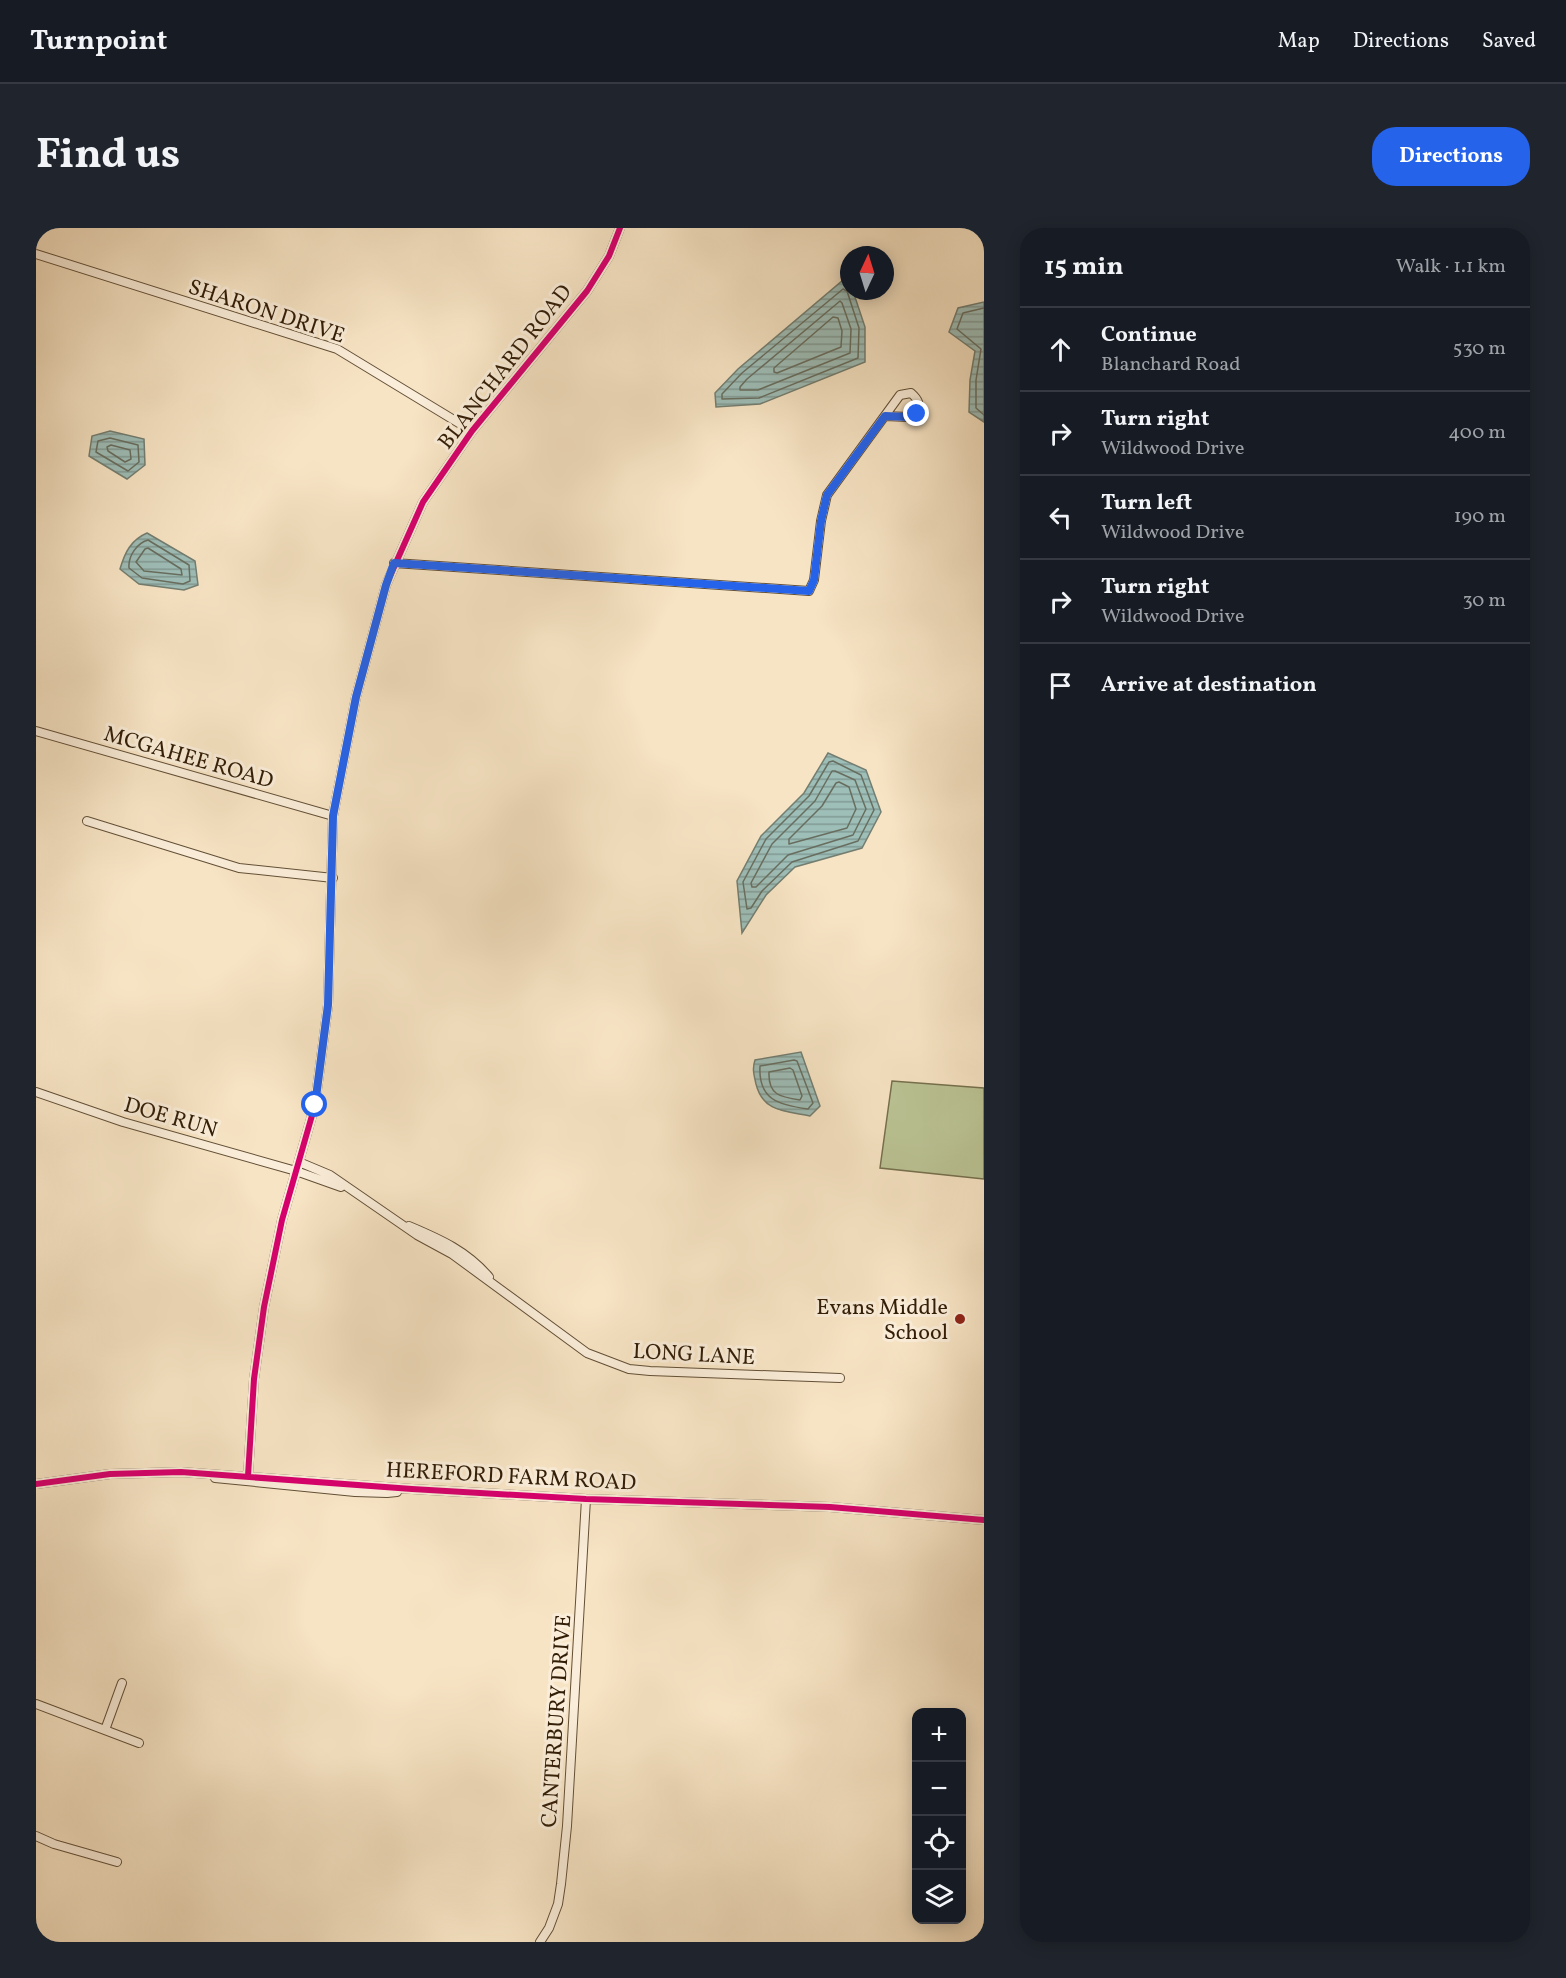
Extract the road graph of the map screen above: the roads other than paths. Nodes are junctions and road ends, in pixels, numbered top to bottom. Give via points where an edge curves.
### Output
1 (620, 228) edge
2 (36, 254) edge
3 (885, 416) dead end
4 (472, 431) junction
5 (394, 563) junction
6 (36, 731) edge
7 (333, 816) junction
8 (87, 821) dead end
9 (333, 878) junction
10 (36, 1092) edge
11 (299, 1162) junction
12 (296, 1171) junction
13 (351, 1190) junction
14 (840, 1378) dead end
15 (181, 1472) junction
16 (248, 1476) junction
17 (36, 1484) edge
18 (412, 1489) junction
19 (586, 1499) junction
20 (984, 1520) edge
21 (122, 1683) dead end
22 (36, 1704) edge
23 (105, 1730) junction
24 (139, 1743) dead end
25 (36, 1836) edge
26 (117, 1862) dead end
27 (540, 1942) edge

1 - 4 street, BLANCHARD ROAD via 609,256 586,291
2 - 4 street, SHARON DRIVE via 337,349
3 - 5 street via 827,495 809,591
4 - 5 street, BLANCHARD ROAD via 423,502
5 - 7 street, BLANCHARD ROAD via 356,697
6 - 7 street, MCGAHEE ROAD
7 - 9 street, BLANCHARD ROAD
8 - 9 street via 239,868
9 - 11 street, BLANCHARD ROAD via 328,1005 315,1105
10 - 12 street, DOE RUN via 123,1122
11 - 12 street, BLANCHARD ROAD
11 - 13 street, LONG LANE via 330,1175
12 - 13 street, LONG LANE
12 - 16 street, BLANCHARD ROAD via 264,1307 254,1379
13 - 14 street, LONG LANE via 393,1220 454,1246 498,1287 586,1353 629,1369
15 - 16 street, HEREFORD FARM ROAD
15 - 17 street, HEREFORD FARM ROAD via 110,1474
15 - 18 street, HEREFORD FARM ROAD via 305,1488 387,1493
16 - 18 street, HEREFORD FARM ROAD
18 - 19 street, HEREFORD FARM ROAD
19 - 20 street, HEREFORD FARM ROAD via 830,1507
19 - 27 street, CANTERBURY DRIVE via 567,1827 555,1912
21 - 23 street
22 - 23 street
23 - 24 street
25 - 26 street

